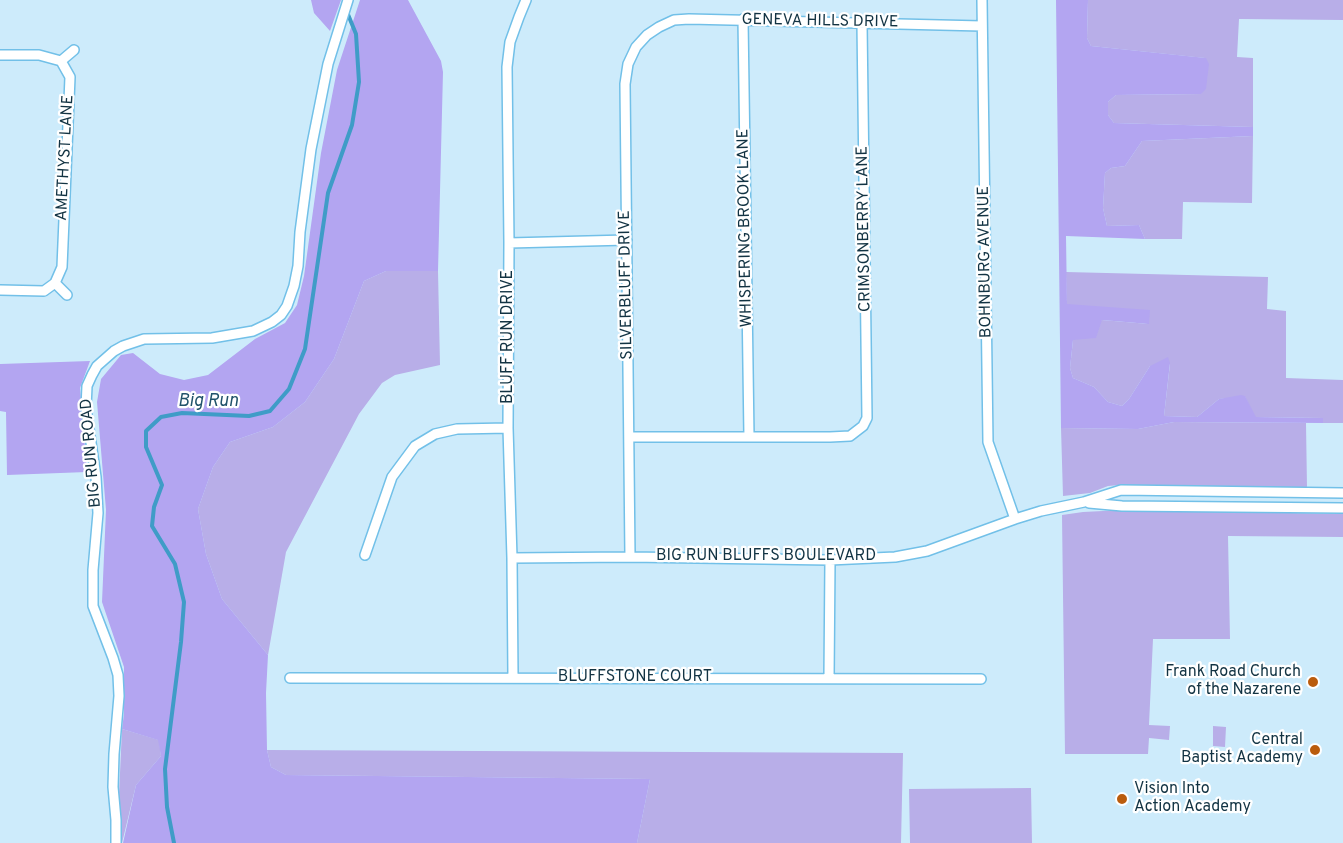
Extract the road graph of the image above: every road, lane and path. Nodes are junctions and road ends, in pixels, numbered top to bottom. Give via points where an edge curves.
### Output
1 (348, 0) edge
2 (526, 0) edge
3 (982, 0) edge
4 (743, 20) junction
5 (862, 23) junction
6 (982, 26) junction
7 (659, 27) joint
8 (74, 50) dead end
9 (0, 55) edge
10 (61, 61) junction
11 (627, 240) junction
12 (509, 243) junction
13 (55, 283) junction
14 (0, 290) edge
15 (67, 295) dead end
16 (508, 428) junction
17 (748, 436) junction
18 (629, 437) junction
19 (1343, 493) edge
20 (1084, 502) junction
21 (1343, 508) edge
22 (1016, 519) junction
23 (365, 555) dead end
24 (630, 557) junction
25 (512, 558) junction
26 (830, 560) junction
27 (513, 677) junction
28 (290, 678) dead end
29 (829, 678) junction
30 (981, 679) dead end
31 (116, 843) edge

1 - 31 street, BIG RUN ROAD via 328,64 311,148 298,266 287,306 272,322 253,331 212,338 144,339 123,346 97,366 87,386 98,513 93,606 118,675 113,787
2 - 12 street, BLUFF RUN DRIVE via 510,42 507,67
3 - 6 street, BOHNBURG AVENUE
4 - 5 street, GENEVA HILLS DRIVE
4 - 7 street, GENEVA HILLS DRIVE via 674,20
4 - 17 street, WHISPERING BROOK LANE
5 - 6 street, GENEVA HILLS DRIVE
5 - 17 street, CRIMSONBERRY LANE via 867,418 850,436
6 - 22 street, BOHNBURG AVENUE via 988,442
7 - 11 street, SILVERBLUFF DRIVE via 636,47 628,64
8 - 10 street
9 - 10 street via 39,55
10 - 13 street, AMETHYST LANE via 70,77 62,267
11 - 12 street
11 - 18 street, SILVERBLUFF DRIVE
12 - 16 street, BLUFF RUN DRIVE
13 - 14 street via 44,291
13 - 15 street
16 - 23 street via 458,429 435,434 415,446 392,477
16 - 25 street, BLUFF RUN DRIVE
17 - 18 street
18 - 24 street, SILVERBLUFF DRIVE
19 - 20 street, BIG RUN BLUFFS BOULEVARD via 1121,490
20 - 21 street, BIG RUN BLUFFS BOULEVARD via 1122,506
20 - 22 street, BIG RUN BLUFFS BOULEVARD
22 - 26 street, BIG RUN BLUFFS BOULEVARD via 927,551 895,557
24 - 25 street, BIG RUN BLUFFS BOULEVARD
24 - 26 street, BIG RUN BLUFFS BOULEVARD
25 - 27 street, BLUFF RUN DRIVE
26 - 29 street
27 - 28 street, BLUFFSTONE COURT
27 - 29 street, BLUFFSTONE COURT
29 - 30 street, BLUFFSTONE COURT

